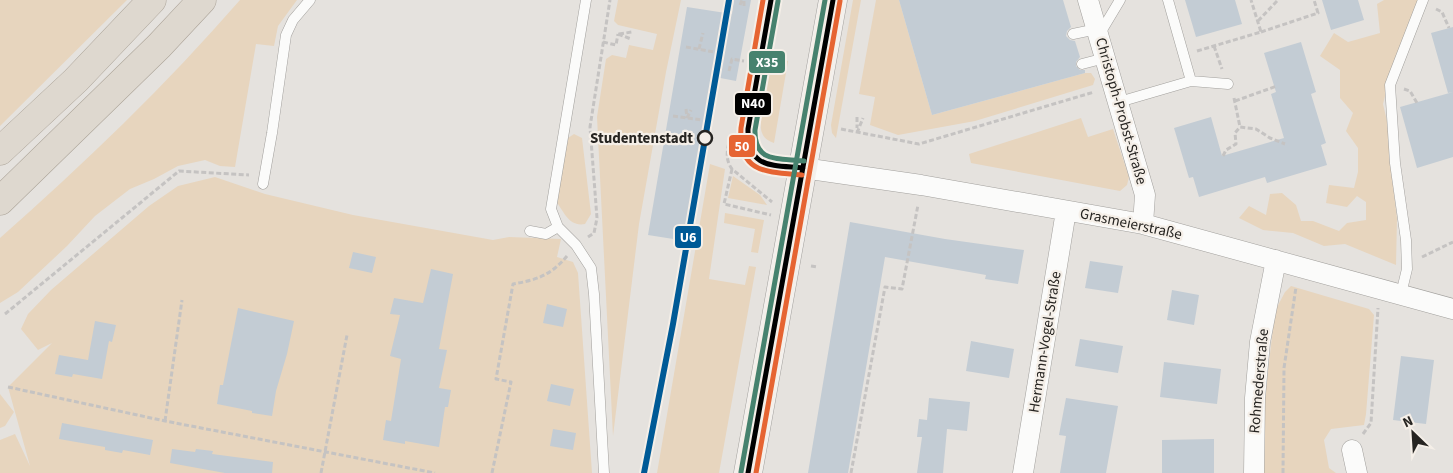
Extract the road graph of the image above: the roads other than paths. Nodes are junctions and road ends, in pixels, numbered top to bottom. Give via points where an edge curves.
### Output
1 (152, 0) edge
2 (202, 0) edge
3 (310, 0) edge
4 (586, 0) edge
5 (771, 0) edge
6 (833, 0) edge
7 (1088, 0) edge
8 (1120, 0) edge
9 (1168, 0) edge
10 (1422, 2) edge
11 (1098, 32) junction
12 (1074, 34) dead end
13 (1105, 58) junction
14 (1082, 64) dead end
15 (1191, 81) junction
16 (1228, 84) dead end
17 (1116, 94) junction
18 (0, 151) edge
19 (803, 168) junction
20 (263, 184) dead end
21 (0, 201) edge
22 (1066, 211) junction
23 (1142, 224) junction
24 (558, 228) junction
25 (530, 231) dead end
26 (1276, 260) junction
27 (1401, 294) junction
28 (1453, 309) edge
29 (1352, 450) road end
30 (604, 473) edge
31 (748, 473) edge
32 (1023, 473) edge
33 (1254, 473) edge
34 (1357, 473) edge

1 - 18 highway via 76,80
2 - 21 highway via 153,53
3 - 20 lane via 286,34
4 - 24 lane via 551,209
5 - 19 lane via 748,129 748,147 753,156 763,162
6 - 19 main road
7 - 11 street, Christoph-Probst-Straße
8 - 11 lane
9 - 15 lane
10 - 27 lane via 1390,85 1395,163 1406,240
11 - 12 lane
11 - 13 street, Christoph-Probst-Straße
13 - 14 lane
13 - 17 street, Christoph-Probst-Straße
15 - 16 lane
15 - 17 lane
17 - 23 street, Christoph-Probst-Straße via 1145,195
19 - 22 street, Grasmeierstraße
19 - 31 main road
22 - 23 street, Grasmeierstraße
22 - 32 street, Hermann-Vogel-Straße
23 - 26 street, Grasmeierstraße
24 - 25 lane via 546,234
24 - 30 lane via 576,245 591,268
26 - 27 street, Grasmeierstraße
26 - 33 street, Rohmederstraße via 1260,342 1254,398
27 - 28 street, Grasmeierstraße
29 - 34 street

